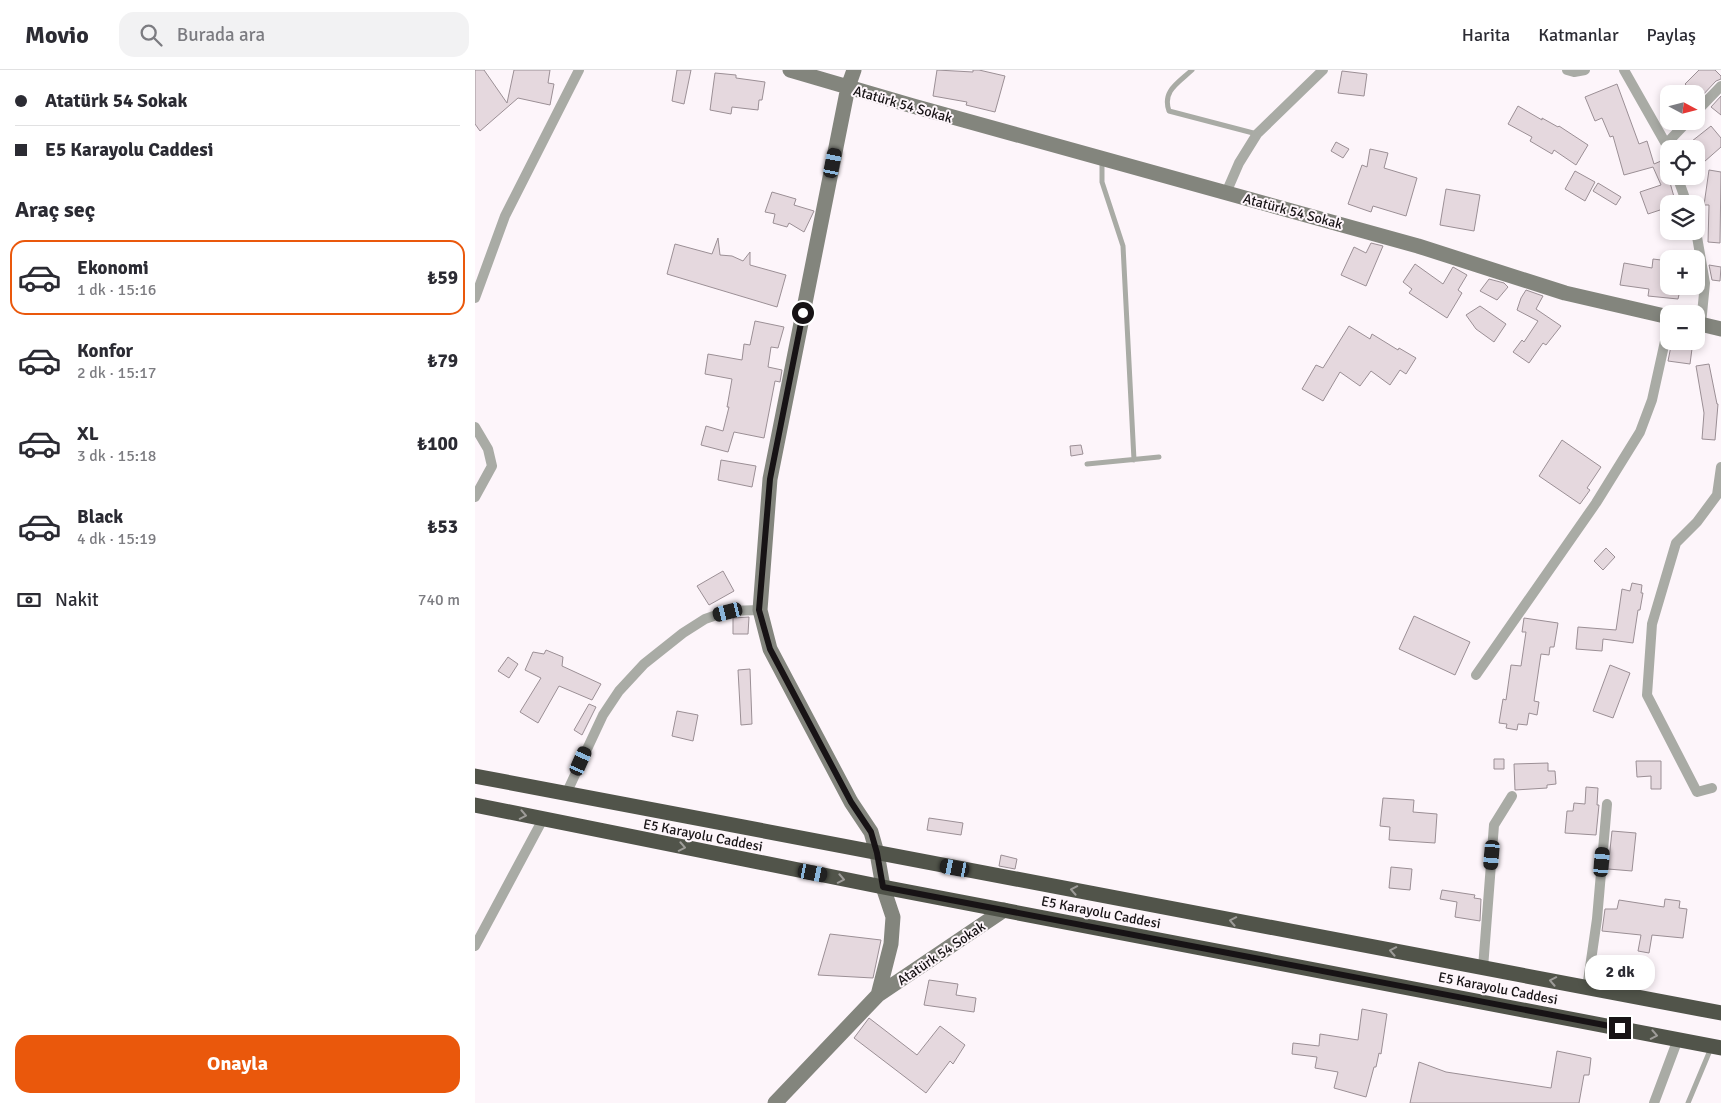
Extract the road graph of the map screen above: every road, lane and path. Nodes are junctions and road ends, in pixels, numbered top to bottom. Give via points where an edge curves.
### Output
1 (579, 70) edge
2 (790, 70) edge
3 (854, 70) edge
4 (1192, 70) edge
5 (1323, 70) edge
6 (1567, 70) edge
7 (1585, 70) edge
8 (1624, 70) edge
9 (1721, 86) edge
10 (848, 87) junction
11 (1705, 103) edge
12 (1257, 134) junction
13 (1662, 140) edge
14 (1102, 159) junction
15 (1226, 193) junction
16 (1698, 240) edge
17 (475, 298) edge
18 (1702, 305) edge
19 (1660, 315) edge
20 (1705, 325) edge
21 (1721, 329) edge
22 (1663, 350) edge
23 (475, 427) edge
24 (1159, 457) dead end
25 (1134, 460) junction
26 (1087, 464) dead end
27 (1721, 467) edge
28 (475, 497) edge
29 (759, 610) junction
30 (1476, 674) dead end
31 (475, 776) edge
32 (1712, 788) dead end
33 (567, 794) junction
34 (1512, 796) dead end
35 (1607, 804) dead end
36 (475, 806) edge
37 (543, 819) junction
38 (877, 853) junction
39 (883, 887) junction
40 (1004, 910) junction
41 (475, 946) edge
42 (1483, 968) junction
43 (1587, 988) junction
44 (878, 995) junction
45 (1721, 1013) edge
46 (1678, 1039) junction
47 (1716, 1047) edge
48 (775, 1103) edge
49 (1654, 1103) edge
50 (1688, 1103) edge

1 - 17 street via 505,216
2 - 10 street
3 - 10 street
4 - 12 lane via 1168,92 1166,102 1169,111
5 - 12 street
6 - 7 street
8 - 13 street
9 - 11 street
10 - 14 street, Atatürk 54 Sokak
10 - 29 street, Atatürk 54 Sokak via 770,479
12 - 15 street
14 - 15 street, Atatürk 54 Sokak
14 - 25 lane via 1102,182 1123,246
15 - 19 street, Atatürk 54 Sokak via 1418,246 1565,292
16 - 18 street via 1705,283
20 - 21 street
22 - 30 street via 1652,400 1640,432 1596,503
23 - 28 street via 488,449 492,466
24 - 25 lane
25 - 26 lane
27 - 32 street via 1717,495 1676,543 1652,624 1647,695 1697,792
29 - 33 street via 728,612 705,619 644,664 619,691 603,715
29 - 38 street, Atatürk 54 Sokak via 770,649 851,802 871,832
31 - 33 highway, E5 Karayolu Caddesi
33 - 38 highway, E5 Karayolu Caddesi
34 - 42 street via 1494,825
35 - 43 street
36 -> 37 highway, E5 Karayolu Caddesi
37 -> 39 highway, E5 Karayolu Caddesi
37 - 41 street
38 - 39 street, Atatürk 54 Sokak
42 -> 38 highway, E5 Karayolu Caddesi
39 - 40 highway, E5 Karayolu Caddesi
39 - 44 street, Atatürk 54 Sokak via 893,917 891,944
40 - 44 street, Atatürk 54 Sokak
40 -> 46 highway, E5 Karayolu Caddesi
43 -> 42 highway, E5 Karayolu Caddesi
43 - 45 highway, E5 Karayolu Caddesi
44 - 48 street, Atatürk 54 Sokak
46 - 47 highway, E5 Karayolu Caddesi
46 - 49 street
47 - 50 lane

